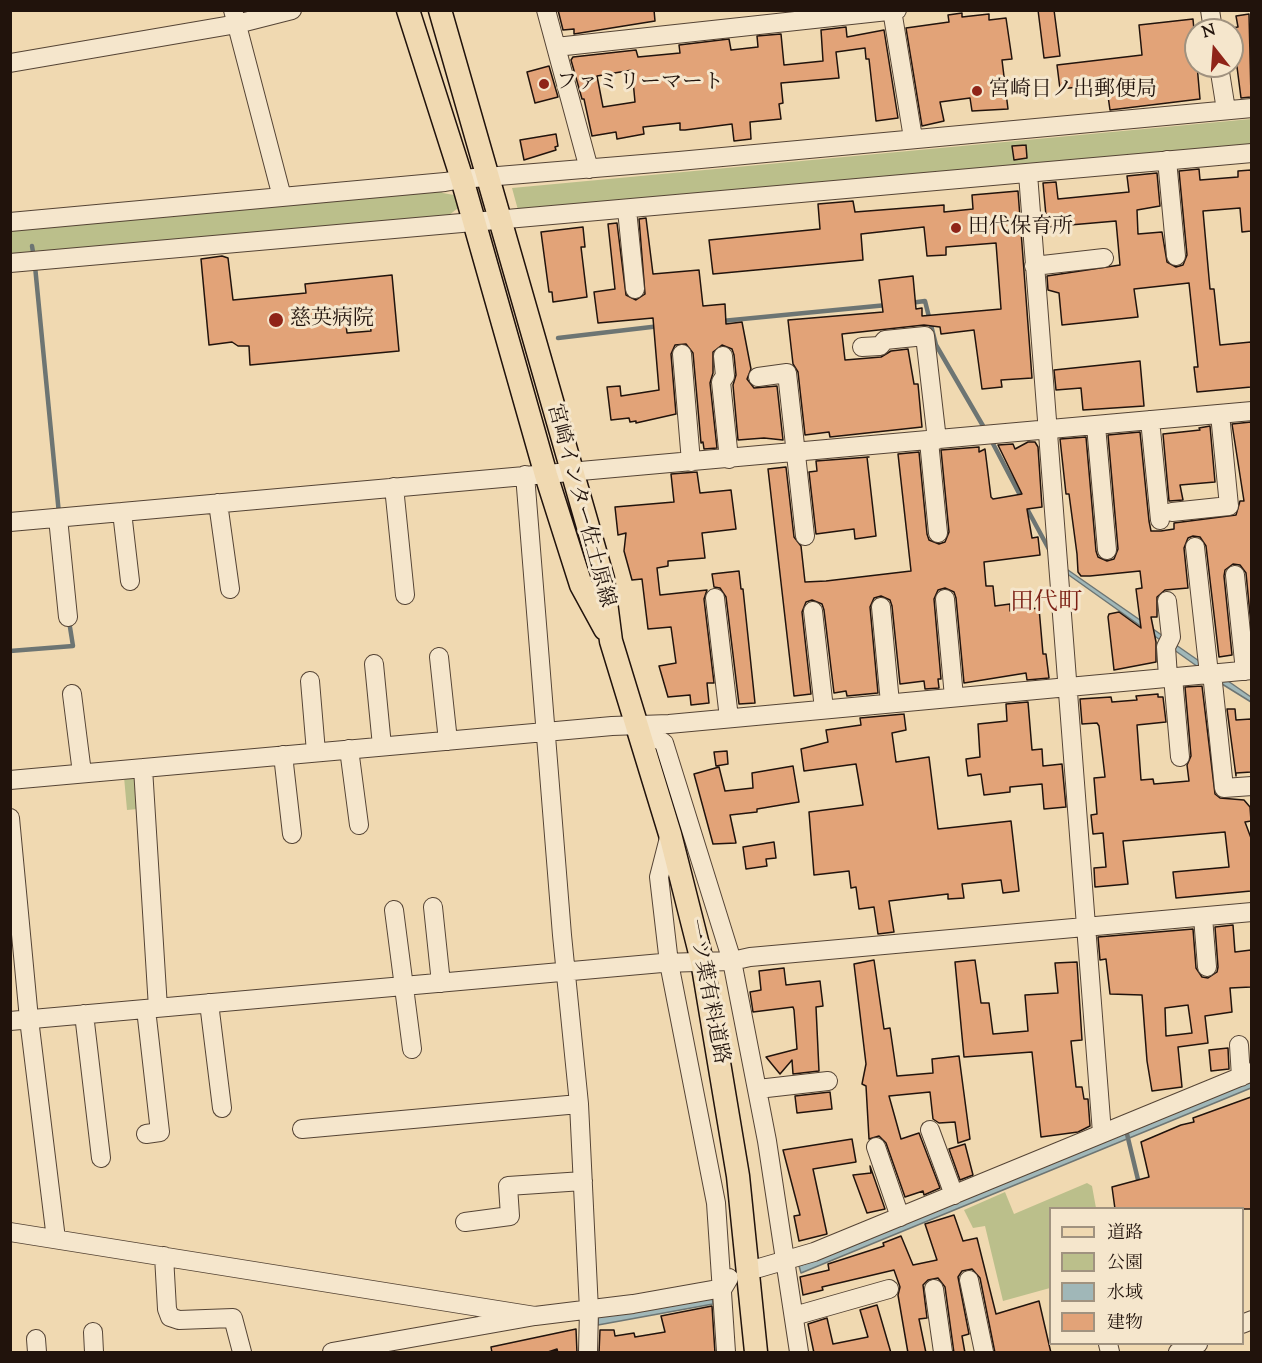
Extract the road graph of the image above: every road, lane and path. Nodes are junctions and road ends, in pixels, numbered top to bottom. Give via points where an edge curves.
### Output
1 (292, 10) edge
2 (408, 10) edge
3 (440, 10) edge
4 (546, 10) edge
5 (894, 11) edge
6 (235, 17) edge
7 (748, 18) edge
8 (556, 47) junction
9 (10, 63) edge
10 (1221, 78) edge
11 (1251, 108) edge
12 (1226, 110) junction
13 (913, 138) junction
14 (1251, 153) edge
15 (1167, 160) junction
16 (589, 169) junction
17 (1028, 174) junction
18 (488, 177) junction
19 (462, 178) junction
20 (282, 197) junction
21 (627, 210) junction
22 (473, 221) junction
23 (500, 221) junction
24 (10, 222) edge
25 (1176, 256) dead end
26 (1104, 258) dead end
27 (10, 263) edge
28 (1034, 266) junction
29 (635, 290) dead end
30 (862, 347) dead end
31 (682, 354) dead end
32 (723, 356) dead end
33 (758, 377) dead end
34 (1251, 411) edge
35 (1220, 414) junction
36 (1150, 420) junction
37 (1096, 426) junction
38 (1046, 430) junction
39 (933, 440) junction
40 (795, 453) junction
41 (729, 459) junction
42 (692, 462) junction
43 (573, 473) junction
44 (536, 475) junction
45 (394, 487) junction
46 (218, 503) junction
47 (122, 512) junction
48 (58, 518) junction
49 (10, 522) edge
50 (938, 533) dead end
51 (805, 536) dead end
52 (1195, 547) dead end
53 (1107, 550) dead end
54 (1235, 575) dead end
55 (130, 581) dead end
56 (230, 589) dead end
57 (405, 595) dead end
58 (715, 598) dead end
59 (945, 599) dead end
60 (1167, 601) dead end
61 (881, 607) dead end
62 (813, 611) dead end
63 (68, 617) dead end
64 (611, 640) junction
65 (440, 657) dead end
66 (374, 664) dead end
67 (1248, 670) edge
68 (1210, 674) junction
69 (1171, 677) junction
70 (310, 681) dead end
71 (1066, 686) junction
72 (72, 694) dead end
73 (954, 697) junction
74 (890, 703) junction
75 (824, 709) junction
76 (729, 718) junction
77 (638, 726) junction
78 (547, 732) junction
79 (448, 741) junction
80 (382, 746) junction
81 (349, 749) junction
82 (316, 752) junction
83 (283, 755) junction
84 (1180, 757) dead end
85 (143, 768) junction
86 (82, 773) junction
87 (10, 780) edge
88 (1251, 786) edge
89 (10, 818) edge
90 (359, 825) dead end
91 (292, 834) dead end
92 (670, 834) junction
93 (433, 907) dead end
94 (394, 910) dead end
95 (1251, 912) edge
96 (1203, 917) junction
97 (1086, 927) junction
98 (732, 961) junction
99 (702, 962) junction
100 (669, 963) junction
101 (1207, 968) dead end
102 (566, 972) junction
103 (441, 983) junction
104 (402, 986) junction
105 (209, 1003) junction
106 (152, 1008) junction
107 (84, 1014) junction
108 (29, 1019) junction
109 (10, 1021) edge
110 (1239, 1045) dead end
111 (412, 1049) dead end
112 (1246, 1074) edge
113 (828, 1081) dead end
114 (758, 1089) junction
115 (579, 1104) junction
116 (222, 1108) dead end
117 (302, 1128) dead end
118 (930, 1130) dead end
119 (160, 1132) dead end
120 (1102, 1133) junction
121 (876, 1147) dead end
122 (101, 1158) dead end
123 (583, 1181) junction
124 (954, 1195) junction
125 (900, 1217) junction
126 (465, 1222) dead end
127 (10, 1232) edge
128 (56, 1239) junction
129 (164, 1256) junction
130 (787, 1261) junction
131 (759, 1268) dead end
132 (969, 1280) dead end
133 (726, 1282) junction
134 (889, 1289) dead end
135 (934, 1289) dead end
136 (589, 1310) junction
137 (535, 1316) junction
138 (794, 1316) junction
139 (93, 1332) dead end
140 (1196, 1345) edge
141 (399, 1347) edge
142 (979, 1347) edge
143 (94, 1353) edge
144 (242, 1353) edge
145 (332, 1353) edge
146 (588, 1353) edge
147 (726, 1353) edge
148 (756, 1353) edge
149 (799, 1353) edge
150 (943, 1353) edge
151 (1178, 1353) edge

1 - 6 street
2 - 19 main road, 宮崎インター佐土原線
3 - 18 main road, 宮崎インター佐土原線
4 - 8 street
5 - 7 street
5 - 13 street
6 - 9 street
6 - 20 street
7 - 8 street
8 - 16 street
10 - 12 street
11 - 12 street
12 - 13 street
13 - 16 street
14 - 15 street
15 - 17 street
15 - 25 street
16 - 18 street
17 - 21 street
17 - 28 street
18 - 19 street
18 - 23 main road, 宮崎インター佐土原線
19 - 20 street
19 - 22 main road, 宮崎インター佐土原線
20 - 24 street
21 - 23 street
21 - 29 street
22 - 23 street
22 - 27 street
22 - 44 main road, 宮崎インター佐土原線
23 - 43 main road, 宮崎インター佐土原線
26 - 28 street
28 - 38 street
30 - 39 street via 925,336
31 - 42 street
32 - 41 street via 725,376 721,382
33 - 40 street via 787,373
34 - 35 street
35 - 36 street
35 - 36 street via 1229,506 1166,516
36 - 37 street
37 - 38 street
37 - 53 street
38 - 39 street
38 - 71 street
39 - 40 street
39 - 50 street
40 - 41 street
40 - 51 street
41 - 42 street
42 - 43 street
43 - 44 street
43 - 64 main road, 宮崎インター佐土原線 via 603,579
44 - 45 street
44 - 64 main road, 宮崎インター佐土原線 via 582,585
44 - 78 street
45 - 46 street
45 - 57 street
46 - 47 street
46 - 56 street
47 - 48 street
47 - 55 street
48 - 49 street
48 - 63 street
52 - 68 street
54 - 67 street
58 - 76 street
59 - 73 street
60 - 69 street via 1171,637 1166,647
61 - 74 street
62 - 75 street
64 - 77 main road, 一ツ葉有料道路
65 - 79 street
66 - 80 street
67 - 68 street
68 - 69 street
68 - 88 street via 1224,788
69 - 71 street
69 - 84 street
70 - 82 street
71 - 73 street
71 - 97 street
72 - 86 street
73 - 74 street
74 - 75 street
75 - 76 street
76 - 77 street
77 - 78 street
77 - 92 main road, 一ツ葉有料道路
77 - 98 street via 664,743
78 - 79 street
78 - 102 street
79 - 80 street
80 - 81 street
81 - 82 street
81 - 90 street
82 - 83 street
83 - 85 street
83 - 91 street
85 - 86 street
85 - 106 street
86 - 87 street
89 - 108 street
92 - 99 main road, 一ツ葉有料道路
92 - 100 street via 659,877
93 - 103 street
94 - 104 street
95 - 96 street
96 - 97 street
96 - 101 street
97 - 98 street
97 - 120 street
98 - 99 street
98 - 114 street
99 - 100 street
99 - 148 main road, 一ツ葉有料道路 via 738,1176
100 - 102 street
100 - 133 street via 716,1203
102 - 103 street
102 - 115 street
103 - 104 street
104 - 105 street
104 - 111 street
105 - 106 street
105 - 116 street
106 - 107 street
106 - 119 street
107 - 108 street
107 - 122 street
108 - 109 street
108 - 128 street
110 - 112 street
112 - 120 street
113 - 114 street
114 - 130 street
115 - 117 street
115 - 123 street
118 - 124 street
120 - 124 street
121 - 125 street
123 - 126 street via 508,1186 510,1216
123 - 136 street
124 - 125 street
125 - 130 street
127 - 128 street
128 - 129 street
129 - 137 street
129 - 144 street via 170,1317 233,1318
130 - 131 street
130 - 138 street
132 - 142 street
133 - 136 street
133 - 147 street
134 - 138 street
135 - 150 street via 933,1333
136 - 137 street
136 - 146 street
137 - 141 street
138 - 149 street
139 - 143 street
140 - 151 street
141 - 145 street

